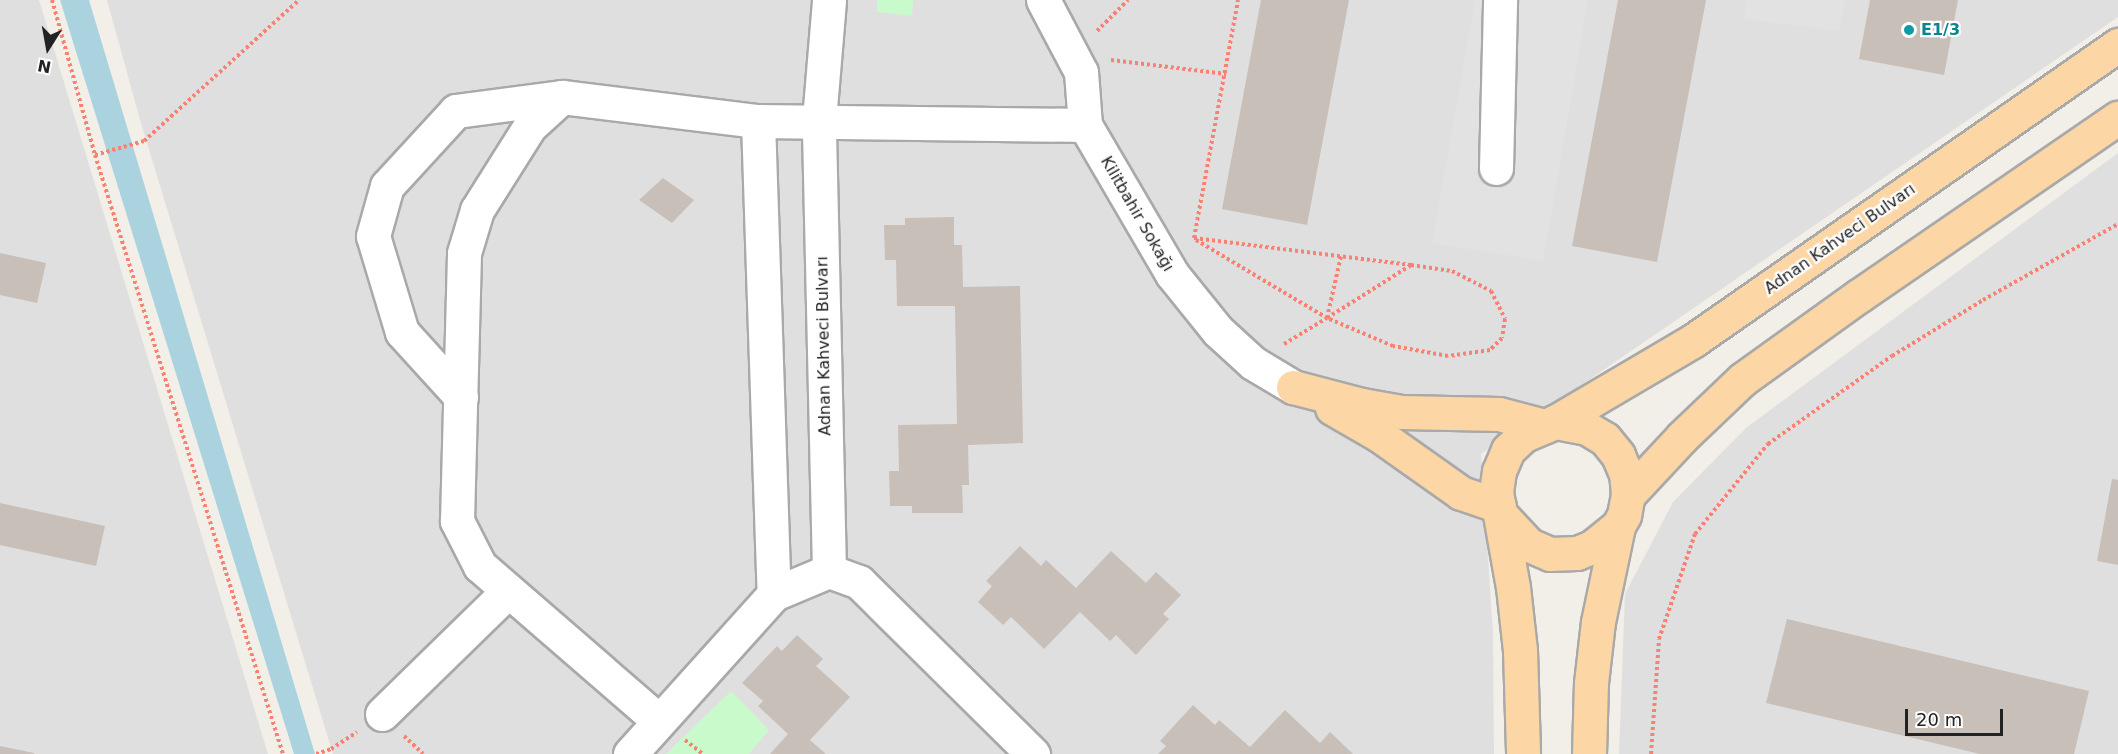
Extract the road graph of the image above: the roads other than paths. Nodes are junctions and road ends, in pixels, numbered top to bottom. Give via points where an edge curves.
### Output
1 (829, 0) edge
2 (1042, 0) edge
3 (1500, 0) edge
4 (2118, 45) edge
5 (562, 97) junction
6 (2118, 118) edge
7 (819, 120) junction
8 (758, 121) junction
9 (1085, 124) junction
10 (1496, 168) dead end
11 (1293, 387) junction
12 (461, 396) junction
13 (1550, 424) junction
14 (1628, 495) junction
15 (1500, 511) junction
16 (1618, 526) junction
17 (829, 571) junction
18 (508, 591) junction
19 (774, 594) junction
20 (382, 714) dead end
21 (658, 721) junction
22 (630, 754) edge
23 (1033, 754) edge
24 (1523, 754) edge
25 (1589, 754) edge

1 - 7 street, Adnan Kahveci Bulvarı
2 - 9 street, Kilitbahir Sokağı via 1081,72
3 - 10 street
4 - 13 main road, Adnan Kahveci Bulvarı via 1694,340
5 - 8 street
5 - 12 street via 530,126 477,210 464,253
5 - 12 street via 456,111 387,186 373,236 402,332
6 - 14 main road via 1743,379
7 - 8 street
7 - 9 street
7 - 17 street, Adnan Kahveci Bulvarı
8 - 19 street
9 - 11 street, Kilitbahir Sokağı via 1172,274 1218,331 1253,363
11 - 13 main road via 1401,412 1499,414
11 - 15 main road via 1379,435 1461,493
12 - 18 street via 457,521 480,566
13 - 14 main road via 1587,428 1605,439 1626,474
13 - 15 main road via 1524,435 1508,450 1496,492
14 - 16 main road
15 - 16 main road via 1529,545 1550,554 1577,554
15 - 24 main road via 1520,650
16 - 25 main road via 1598,622
17 - 19 street
17 - 23 street via 859,582
18 - 20 street
18 - 21 street
19 - 21 street
21 - 22 street

